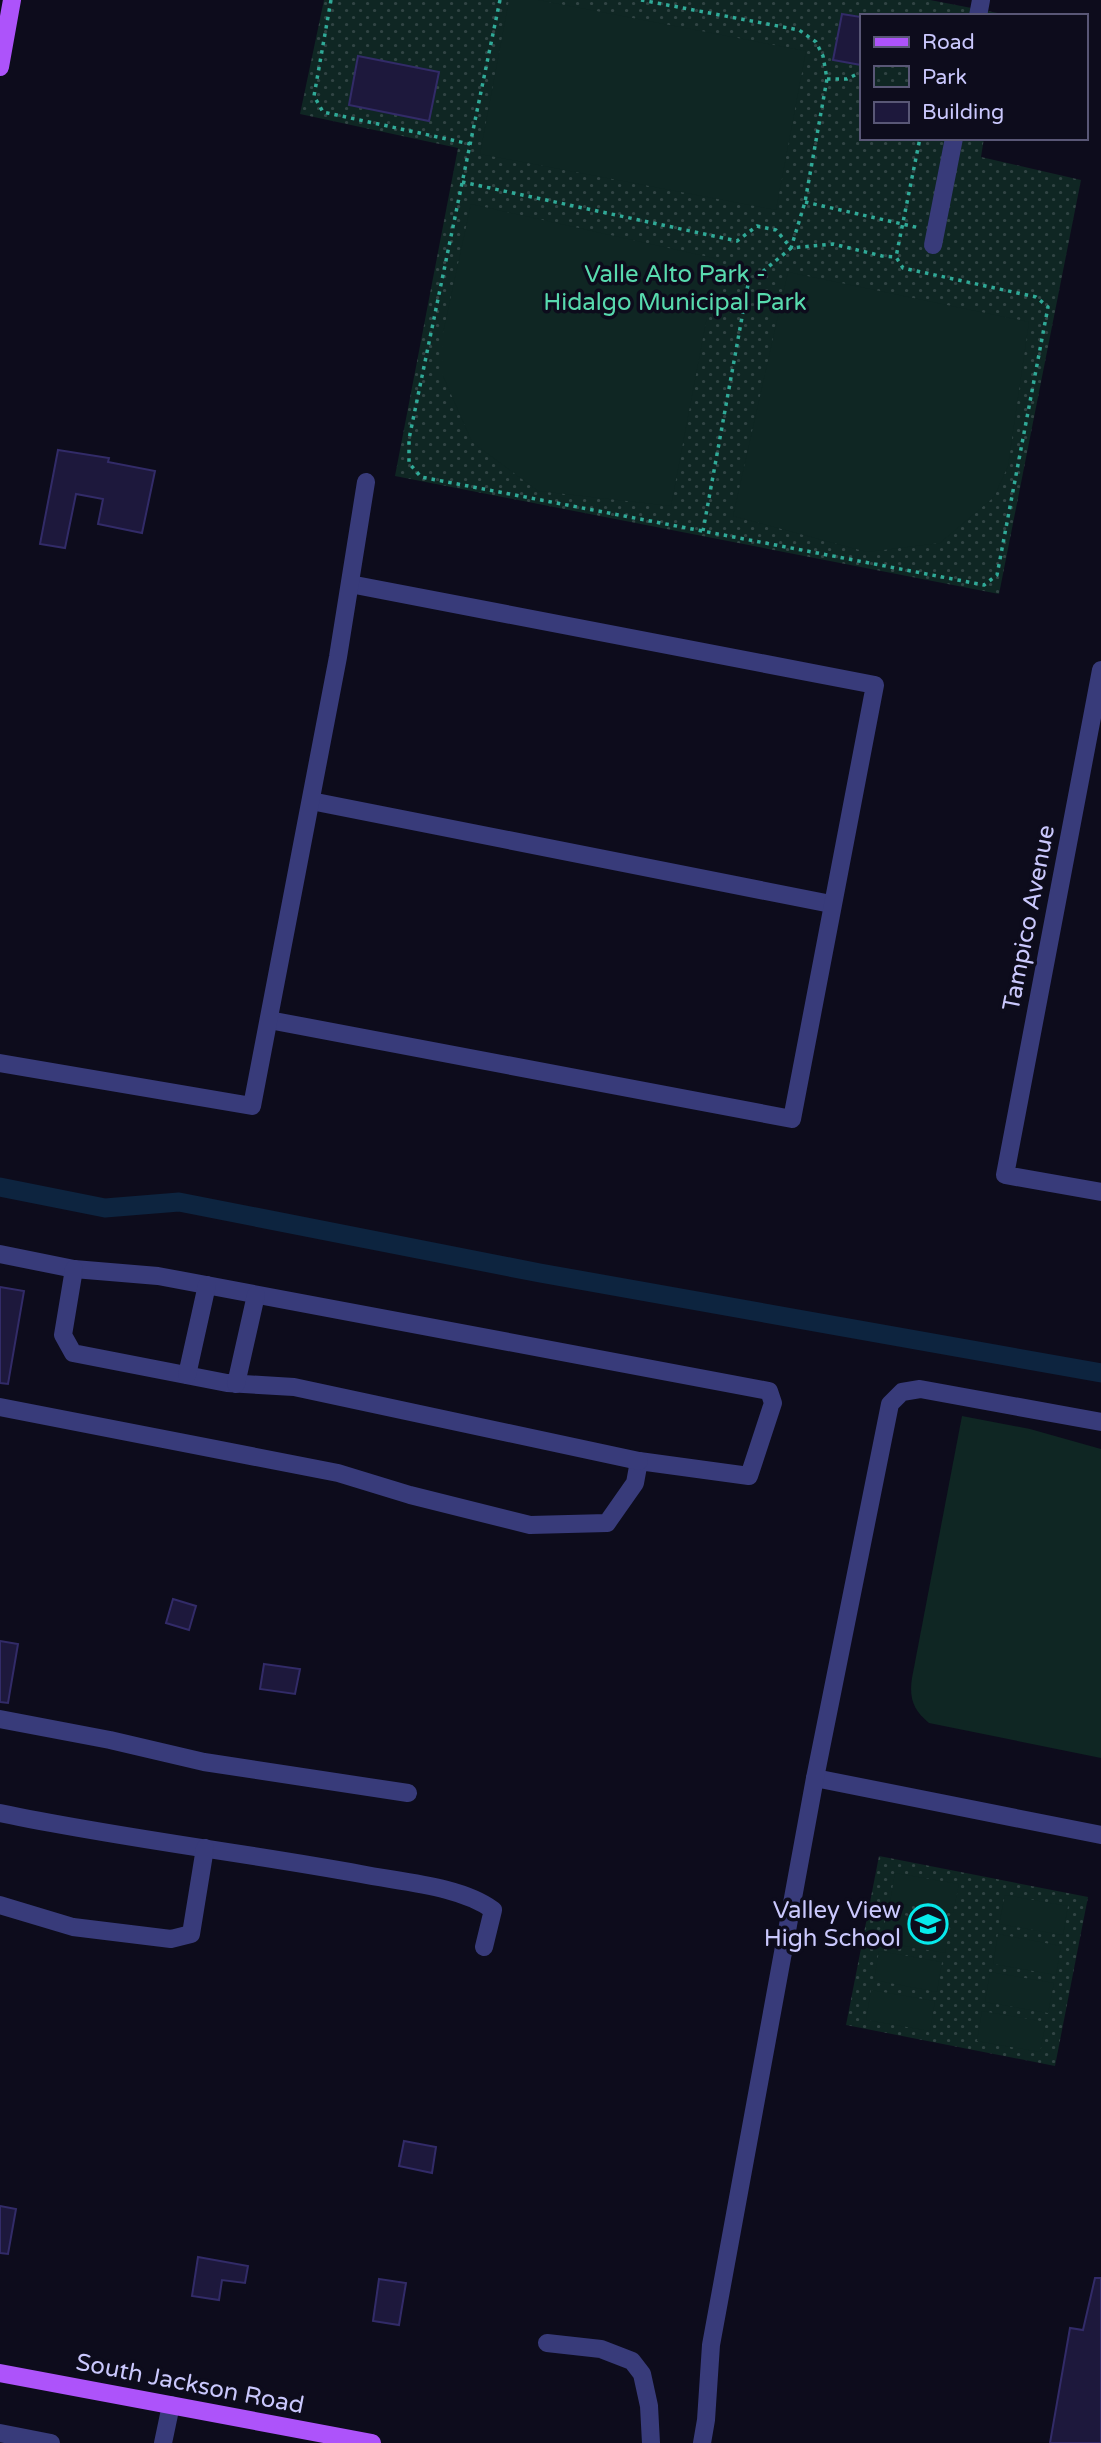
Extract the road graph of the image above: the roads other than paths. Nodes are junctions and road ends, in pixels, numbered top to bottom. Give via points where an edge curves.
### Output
1 (12, 0) edge
2 (0, 67) edge
3 (954, 140) edge
4 (934, 238) road end
5 (366, 482) dead end
6 (350, 584) junction
7 (1101, 670) edge
8 (1093, 749) edge
9 (311, 801) junction
10 (831, 904) junction
11 (269, 1020) junction
12 (0, 1063) edge
13 (1101, 1192) edge
14 (0, 1254) edge
15 (74, 1269) junction
16 (207, 1286) junction
17 (256, 1295) junction
18 (187, 1376) junction
19 (236, 1384) junction
20 (0, 1407) edge
21 (1101, 1422) edge
22 (639, 1461) junction
23 (0, 1719) edge
24 (815, 1778) junction
25 (408, 1793) dead end
26 (0, 1813) edge
27 (1101, 1835) edge
28 (205, 1848) junction
29 (0, 1905) edge
30 (484, 1947) dead end
31 (547, 2343) dead end
32 (0, 2374) edge
33 (171, 2405) junction
34 (0, 2433) edge
35 (51, 2443) edge
36 (163, 2443) edge
37 (372, 2443) edge
38 (651, 2443) edge
39 (702, 2443) edge

1 - 2 main road
3 - 4 street
5 - 6 street
6 - 9 street
6 - 10 street via 875,685
7 - 8 street, Tampico Avenue
8 - 13 street, Tampico Avenue via 1006,1175
9 - 10 street
9 - 11 street
10 - 11 street via 792,1119
11 - 12 street via 252,1106
14 - 15 street
15 - 16 street via 158,1276
15 - 18 street via 63,1335 73,1353
16 - 17 street
16 - 18 street
17 - 19 street
17 - 22 street via 769,1391 773,1403 749,1476
18 - 19 street
19 - 22 street via 294,1387
20 - 22 street via 338,1473 530,1525 607,1523 635,1483
21 - 24 street via 920,1389 902,1392 890,1404
23 - 25 street via 204,1762
24 - 27 street
24 - 39 street via 711,2345
26 - 28 street
28 - 29 street via 191,1934 171,1938 84,1929
28 - 30 street via 480,1900 493,1910
31 - 38 street via 601,2349 632,2361 642,2374
32 - 33 main road, South Jackson Road
33 - 36 street
33 - 37 main road, South Jackson Road
34 - 35 street

